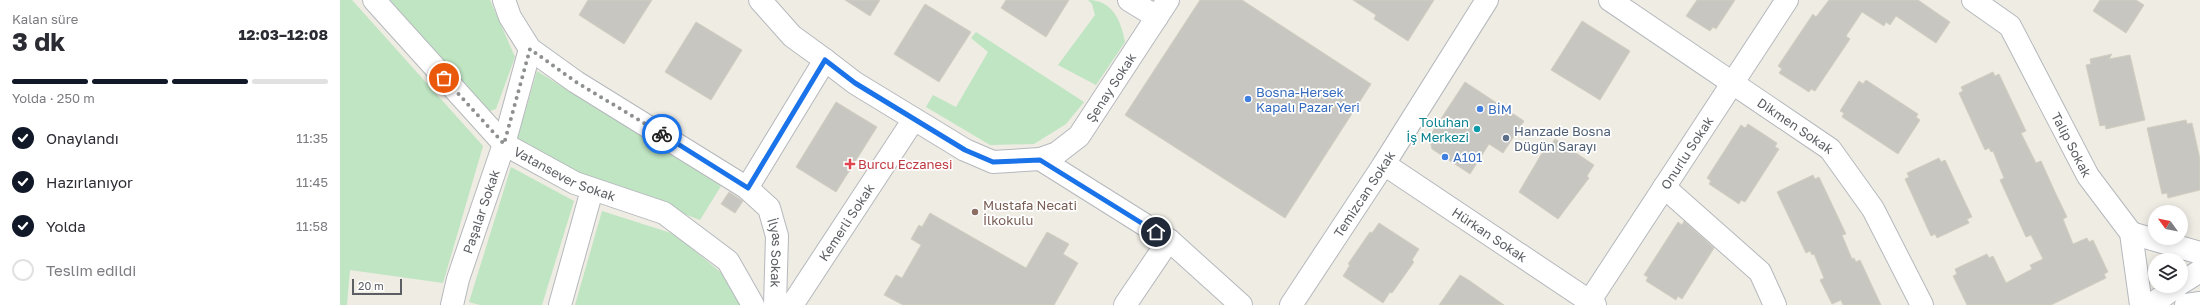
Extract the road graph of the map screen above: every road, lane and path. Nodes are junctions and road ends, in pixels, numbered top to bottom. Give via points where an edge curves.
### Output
1 (374, 0) edge
2 (504, 0) edge
3 (760, 0) edge
4 (1129, 0) edge
5 (1487, 0) edge
6 (1610, 0) edge
7 (1787, 0) edge
8 (1973, 0) edge
9 (1163, 9) edge
10 (530, 49) junction
11 (825, 60) junction
12 (1732, 82) junction
13 (914, 120) junction
14 (504, 144) junction
15 (1040, 160) junction
16 (1384, 164) junction
17 (1664, 187) junction
18 (748, 188) junction
19 (592, 190) junction
20 (2131, 233) junction
21 (1168, 240) junction
22 (2200, 253) edge
23 (2200, 271) edge
24 (2188, 279) edge
25 (2167, 293) edge
26 (2200, 303) edge
27 (1590, 304) edge
28 (452, 305) edge
29 (560, 305) edge
30 (753, 305) edge
31 (775, 305) edge
32 (792, 305) edge
33 (1125, 305) edge
34 (1241, 305) edge
35 (1291, 305) edge
36 (1775, 305) edge
37 (1922, 305) edge
38 (2141, 305) edge
39 (2151, 305) edge
40 (2186, 305) edge

1 - 14 street, Vatansever Sokak
2 - 10 street, İlyas Sokak via 510,17
3 - 11 street via 792,36
4 - 9 street
5 - 16 street, Temizcan Sokak
6 - 12 street, Dikmen Sokak
7 - 12 street, Onurlu Sokak
8 - 20 street, Talip Sokak via 2010,26 2088,176
9 - 15 street, Şenay Sokak via 1079,136 1057,153
10 - 14 street, Paşalar Sokak
10 - 18 street, İlyas Sokak via 576,82
11 - 13 street via 855,83
11 - 18 street
12 - 17 street, Onurlu Sokak
12 - 37 street, Dikmen Sokak via 1830,149 1873,209
13 - 15 street via 965,150 993,162
13 - 32 street, Kemerli Sokak
14 - 19 street, Vatansever Sokak
14 - 28 street, Paşalar Sokak via 458,279
15 - 21 street
16 - 27 street, Hürkan Sokak
16 - 35 street, Temizcan Sokak
17 - 27 street, Onurlu Sokak
17 - 36 street via 1760,272
18 - 31 street, İlyas Sokak via 769,208 777,236
19 - 29 street
19 - 30 street, Vatansever Sokak via 664,213 728,261
20 - 22 street
20 - 38 street, Talip Sokak
21 - 33 street
21 - 34 street
23 - 24 street
25 - 39 street
26 - 40 street

